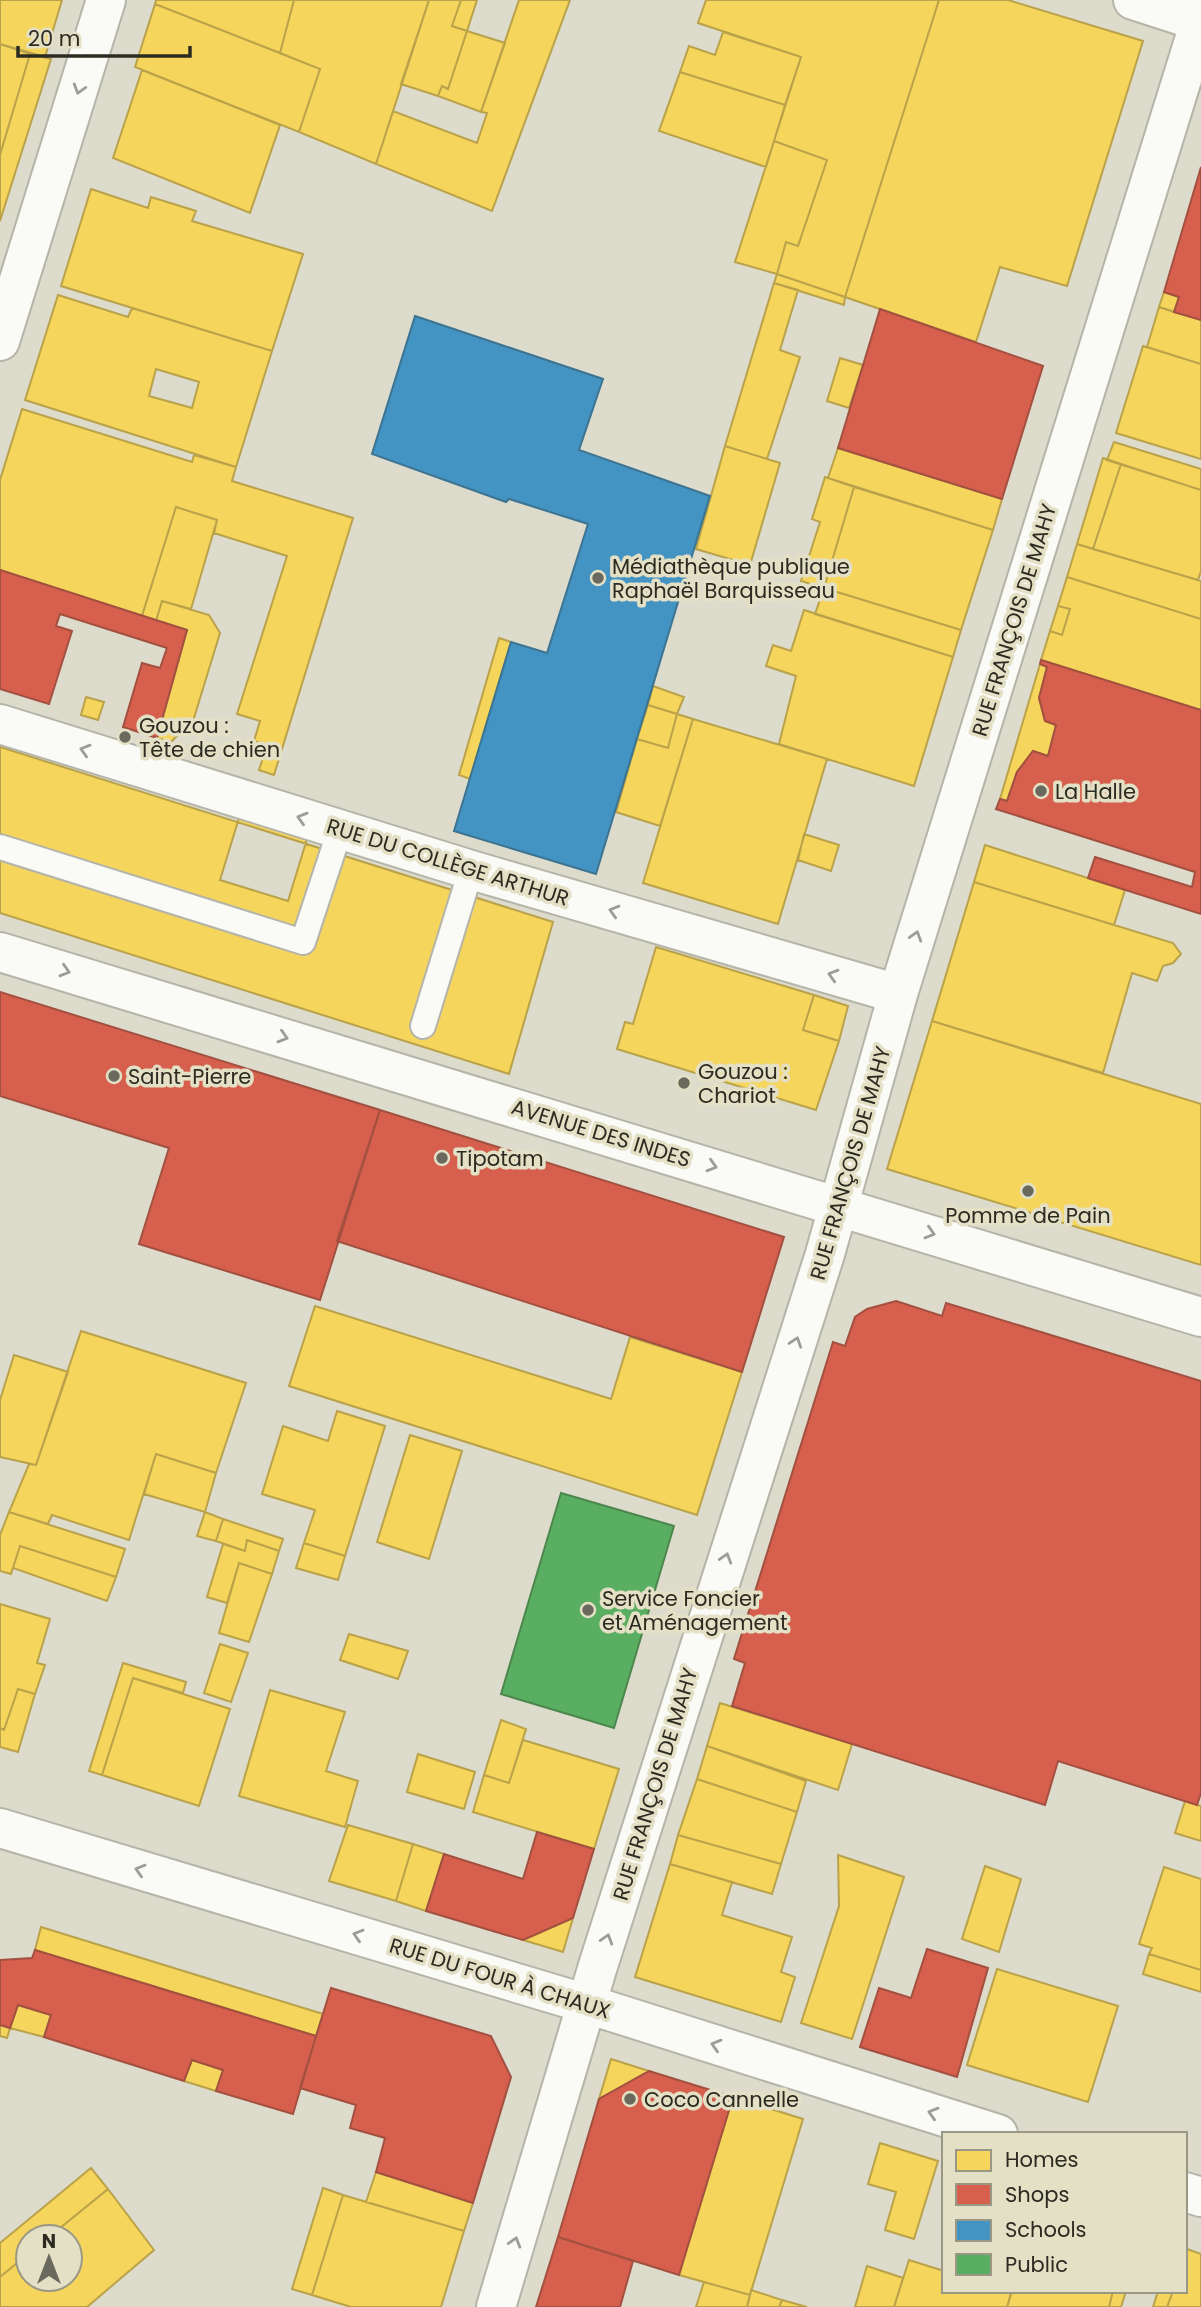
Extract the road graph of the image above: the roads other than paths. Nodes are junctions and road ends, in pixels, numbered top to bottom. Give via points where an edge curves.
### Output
1 (106, 0) edge
2 (1133, 0) edge
3 (1201, 20) edge
4 (0, 341) edge
5 (0, 724) edge
6 (340, 830) junction
7 (0, 847) edge
8 (471, 870) junction
9 (0, 952) edge
10 (898, 994) junction
11 (423, 1026) dead end
12 (839, 1205) junction
13 (1201, 1317) edge
14 (0, 1828) edge
15 (587, 2004) junction
16 (992, 2132) edge
17 (496, 2307) edge

1 -> 4 street
2 - 3 street
10 -> 3 street, RUE FRANÇOIS DE MAHY
6 -> 5 street, RUE DU COLLÈGE ARTHUR
6 - 7 lane via 303,942
6 - 8 street, RUE DU COLLÈGE ARTHUR
10 -> 8 street, RUE DU COLLÈGE ARTHUR
8 - 11 lane
9 -> 12 street, AVENUE DES INDES
10 - 12 street, RUE FRANÇOIS DE MAHY
12 -> 13 street, AVENUE DES INDES
15 -> 12 street, RUE FRANÇOIS DE MAHY
15 -> 14 street, RUE DU FOUR À CHAUX
16 -> 15 street, RUE DU FOUR À CHAUX
17 -> 15 street, RUE FRANÇOIS DE MAHY

